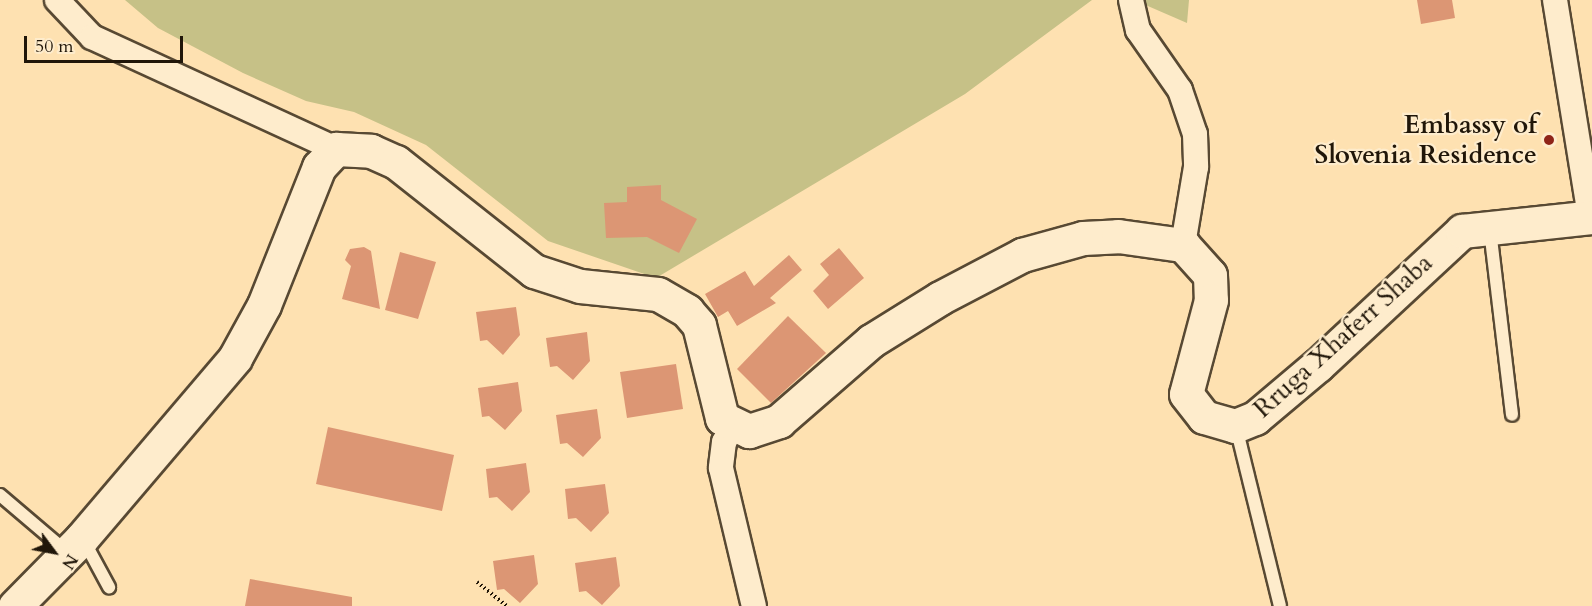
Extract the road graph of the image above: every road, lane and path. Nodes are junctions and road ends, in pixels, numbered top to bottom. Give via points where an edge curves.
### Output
1 (57, 0) edge
2 (1131, 0) edge
3 (1555, 0) edge
4 (336, 149) junction
5 (1591, 217) edge
6 (1489, 226) junction
7 (1183, 245) junction
8 (1512, 414) dead end
9 (733, 426) junction
10 (1235, 426) junction
11 (0, 495) edge
12 (75, 545) junction
13 (477, 582) dead end
14 (109, 587) dead end
15 (15, 606) edge
16 (507, 606) edge
17 (754, 606) edge
18 (1280, 606) edge

1 - 4 street via 92,37
2 - 7 street via 1138,30 1180,90 1195,134 1196,167
3 - 5 street
4 - 9 street via 371,151 396,162 534,271 580,286 658,294 687,310 699,325 715,404
4 - 12 street via 319,167 246,343
5 - 6 street, Rruga Xhaferr Shaba
6 - 8 lane
6 - 10 street, Rruga Xhaferr Shaba via 1462,231 1449,241 1318,364 1255,418
7 - 9 street via 1152,236 1083,238 1022,255 871,341 764,430
7 - 10 street, Rruga Xhaferr Shaba via 1210,275 1211,300 1186,394 1204,417
9 - 17 street via 724,442 722,468
10 - 18 lane
11 - 12 lane
12 - 14 lane
12 - 15 street
13 - 16 path

